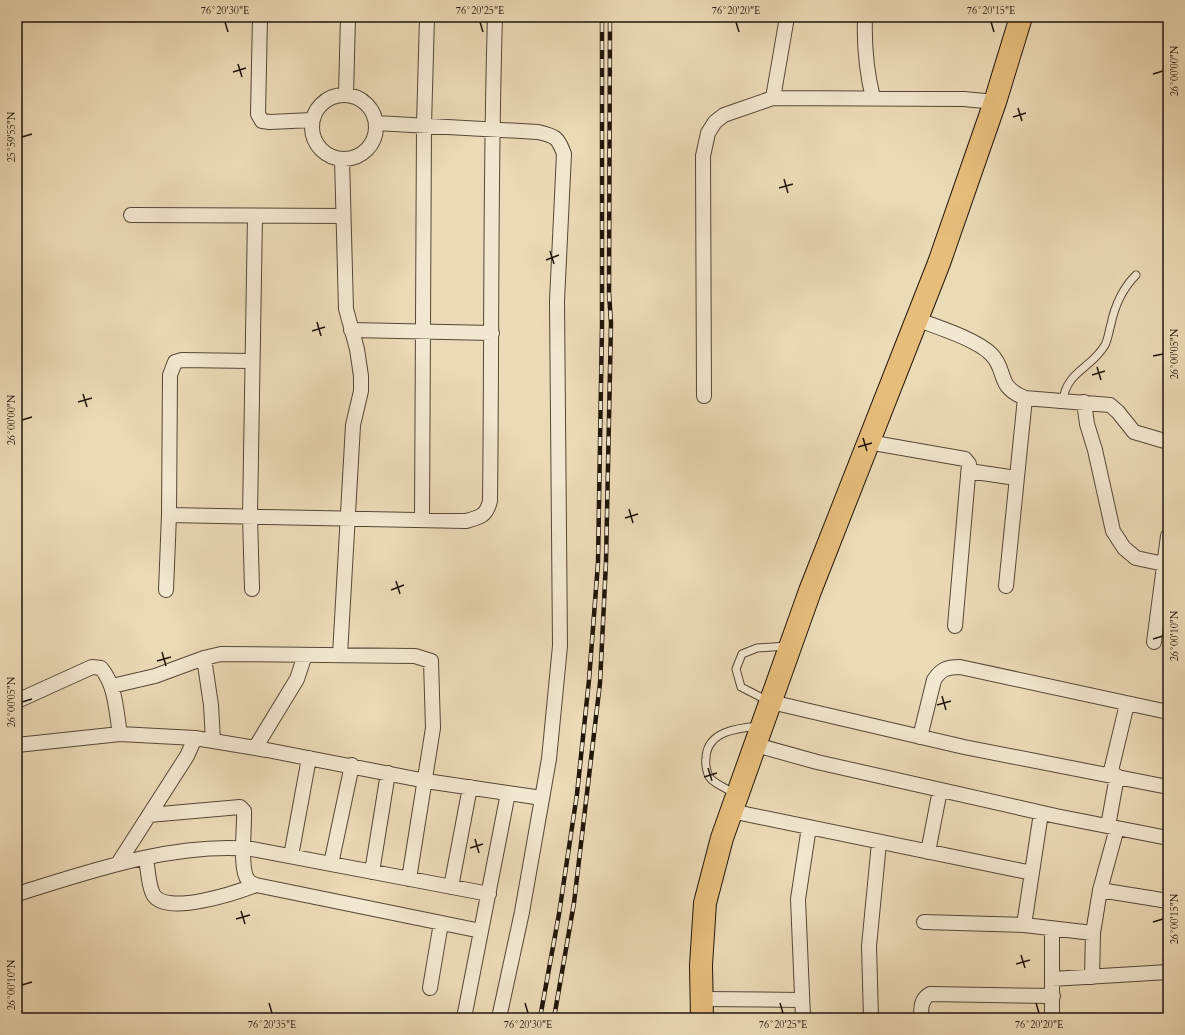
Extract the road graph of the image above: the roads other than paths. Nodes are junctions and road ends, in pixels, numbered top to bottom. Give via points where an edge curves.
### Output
1 (260, 17) edge
2 (348, 17) edge
3 (427, 17) edge
4 (495, 17) edge
5 (787, 17) edge
6 (865, 17) edge
7 (1021, 17) edge
8 (346, 95) junction
9 (773, 98) junction
10 (873, 98) junction
11 (995, 102) junction
12 (312, 120) junction
13 (376, 123) junction
14 (424, 126) junction
15 (491, 129) junction
16 (342, 159) junction
17 (131, 215) dead end
18 (255, 216) junction
19 (344, 216) junction
20 (1136, 275) dead end
21 (916, 319) junction
22 (351, 330) junction
23 (423, 332) junction
24 (492, 332) junction
25 (252, 361) junction
26 (704, 396) dead end
27 (1025, 398) junction
28 (1063, 400) junction
29 (1084, 402) junction
30 (868, 442) junction
31 (1168, 442) edge
32 (969, 471) junction
33 (1016, 478) junction
34 (169, 515) junction
35 (250, 516) junction
36 (348, 518) junction
37 (422, 520) junction
38 (1168, 536) edge
39 (1164, 564) junction
40 (1006, 586) dead end
41 (252, 588) dead end
42 (166, 590) dead end
43 (955, 626) dead end
44 (1154, 642) dead end
45 (791, 646) junction
46 (305, 655) junction
47 (340, 655) junction
48 (204, 658) junction
49 (112, 686) junction
50 (17, 701) edge
51 (772, 702) junction
52 (1127, 704) junction
53 (1168, 712) edge
54 (120, 734) junction
55 (759, 735) junction
56 (920, 737) junction
57 (195, 738) junction
58 (213, 741) junction
59 (17, 745) edge
60 (255, 748) junction
61 (309, 758) junction
62 (352, 766) junction
63 (388, 773) junction
64 (1113, 776) junction
65 (426, 781) junction
66 (1168, 786) edge
67 (470, 788) junction
68 (940, 790) junction
69 (508, 793) junction
70 (542, 798) junction
71 (734, 803) junction
72 (1041, 813) junction
73 (149, 815) junction
74 (809, 827) junction
75 (1112, 827) junction
76 (1168, 838) edge
77 (879, 843) junction
78 (243, 848) junction
79 (928, 852) junction
80 (291, 856) junction
81 (146, 858) junction
82 (119, 862) junction
83 (331, 864) junction
84 (372, 872) junction
85 (1032, 873) junction
86 (409, 879) junction
87 (256, 885) junction
88 (451, 887) junction
89 (1100, 890) junction
90 (17, 894) edge
91 (489, 894) junction
92 (1168, 901) edge
93 (924, 922) dead end
94 (441, 923) junction
95 (1024, 925) junction
96 (1052, 929) junction
97 (482, 931) junction
98 (1093, 933) junction
99 (1168, 972) edge
100 (1092, 977) junction
101 (1052, 979) junction
102 (430, 988) dead end
103 (1053, 996) junction
104 (802, 1000) junction
105 (702, 1009) edge
106 (464, 1018) edge
107 (499, 1018) edge
108 (803, 1018) edge
109 (871, 1018) edge
110 (921, 1018) edge
111 (1052, 1018) edge

1 - 12 street via 258,114 262,121 270,122
2 - 8 street
3 - 14 street
4 - 15 street
5 - 9 street
6 - 10 street via 866,72
7 - 11 highway
8 - 12 street via 334,96 324,101 316,109
8 - 13 street via 357,97 366,103 373,112
9 - 10 street
9 - 26 street via 724,115 715,122 708,133 703,156
10 - 11 street
11 - 21 highway via 939,263
12 - 16 street via 311,131 321,151 331,157
13 - 14 street
13 - 16 street via 376,132 368,149 360,155
14 - 15 street
14 - 23 street
15 - 24 street
15 - 70 street via 552,135 560,141 564,154 557,302 560,646 549,759
16 - 19 street
17 - 18 street
18 - 19 street
18 - 25 street
19 - 22 street via 346,309
20 - 28 lane via 1120,296 1106,343 1098,355 1071,378
21 - 27 street via 976,344 992,354 1004,382 1012,393
21 - 30 highway
22 - 23 street
22 - 36 street via 357,349 361,391 353,425
23 - 24 street
23 - 37 street
24 - 37 street via 490,501 487,511 479,517 466,520
25 - 34 street via 182,360 175,362 172,367
25 - 35 street
27 - 28 street
27 - 33 street
28 - 29 street
29 - 31 street via 1110,405 1134,432
29 - 39 street via 1113,531 1124,548 1136,558
30 - 32 street via 965,459 969,464
30 - 45 highway
32 - 33 street
32 - 43 street
33 - 40 street
34 - 35 street
34 - 42 street
35 - 36 street
35 - 41 street
36 - 37 street
36 - 47 street
38 - 39 street
39 - 44 street
45 - 51 highway
45 - 51 lane via 756,648 742,654 736,669 741,687
46 - 47 street
46 - 48 street via 221,654
46 - 60 street via 297,679
47 - 65 street via 415,656 431,661 433,728
48 - 49 street via 176,670
48 - 58 street
49 - 50 street via 101,668 92,667
49 - 54 street
51 - 55 highway
51 - 56 street
52 - 53 street
52 - 56 street via 960,667 946,667 934,680
52 - 64 street
54 - 57 street
54 - 59 street
55 - 68 street via 817,762
55 - 71 highway
55 - 71 lane via 732,729 717,737 706,751 705,763 710,778
56 - 64 street
57 - 58 street
57 - 73 street via 187,756
58 - 60 street
60 - 61 street
61 - 62 street
61 - 80 street
62 - 63 street
62 - 83 street
63 - 65 street
63 - 84 street
64 - 66 street
64 - 75 street
65 - 67 street
65 - 86 street
67 - 69 street
67 - 88 street
68 - 72 street
68 - 79 street
69 - 70 street
69 - 91 street
70 - 107 street via 522,912
71 - 74 street
71 - 105 highway via 705,903 702,935
72 - 75 street
72 - 85 street
73 - 78 street via 240,807 244,811
73 - 82 street
74 - 77 street
74 - 104 street via 798,899
75 - 76 street
75 - 89 street
77 - 79 street
77 - 109 street via 869,946
78 - 80 street
78 - 81 street via 228,847
78 - 87 street via 248,880
79 - 85 street
80 - 83 street
81 - 82 street
81 - 87 street via 154,894 159,900 168,903 230,895
82 - 90 street
83 - 84 street
84 - 86 street
85 - 95 street
86 - 88 street
87 - 94 street
88 - 91 street
89 - 92 street
89 - 98 street
91 - 97 street
93 - 95 street
94 - 97 street
94 - 102 street
95 - 96 street
96 - 98 street
96 - 101 street
97 - 106 street
98 - 100 street
99 - 100 street
100 - 101 street
101 - 103 street
103 - 110 street via 930,994 924,997
103 - 111 street
104 - 105 street
104 - 108 street

